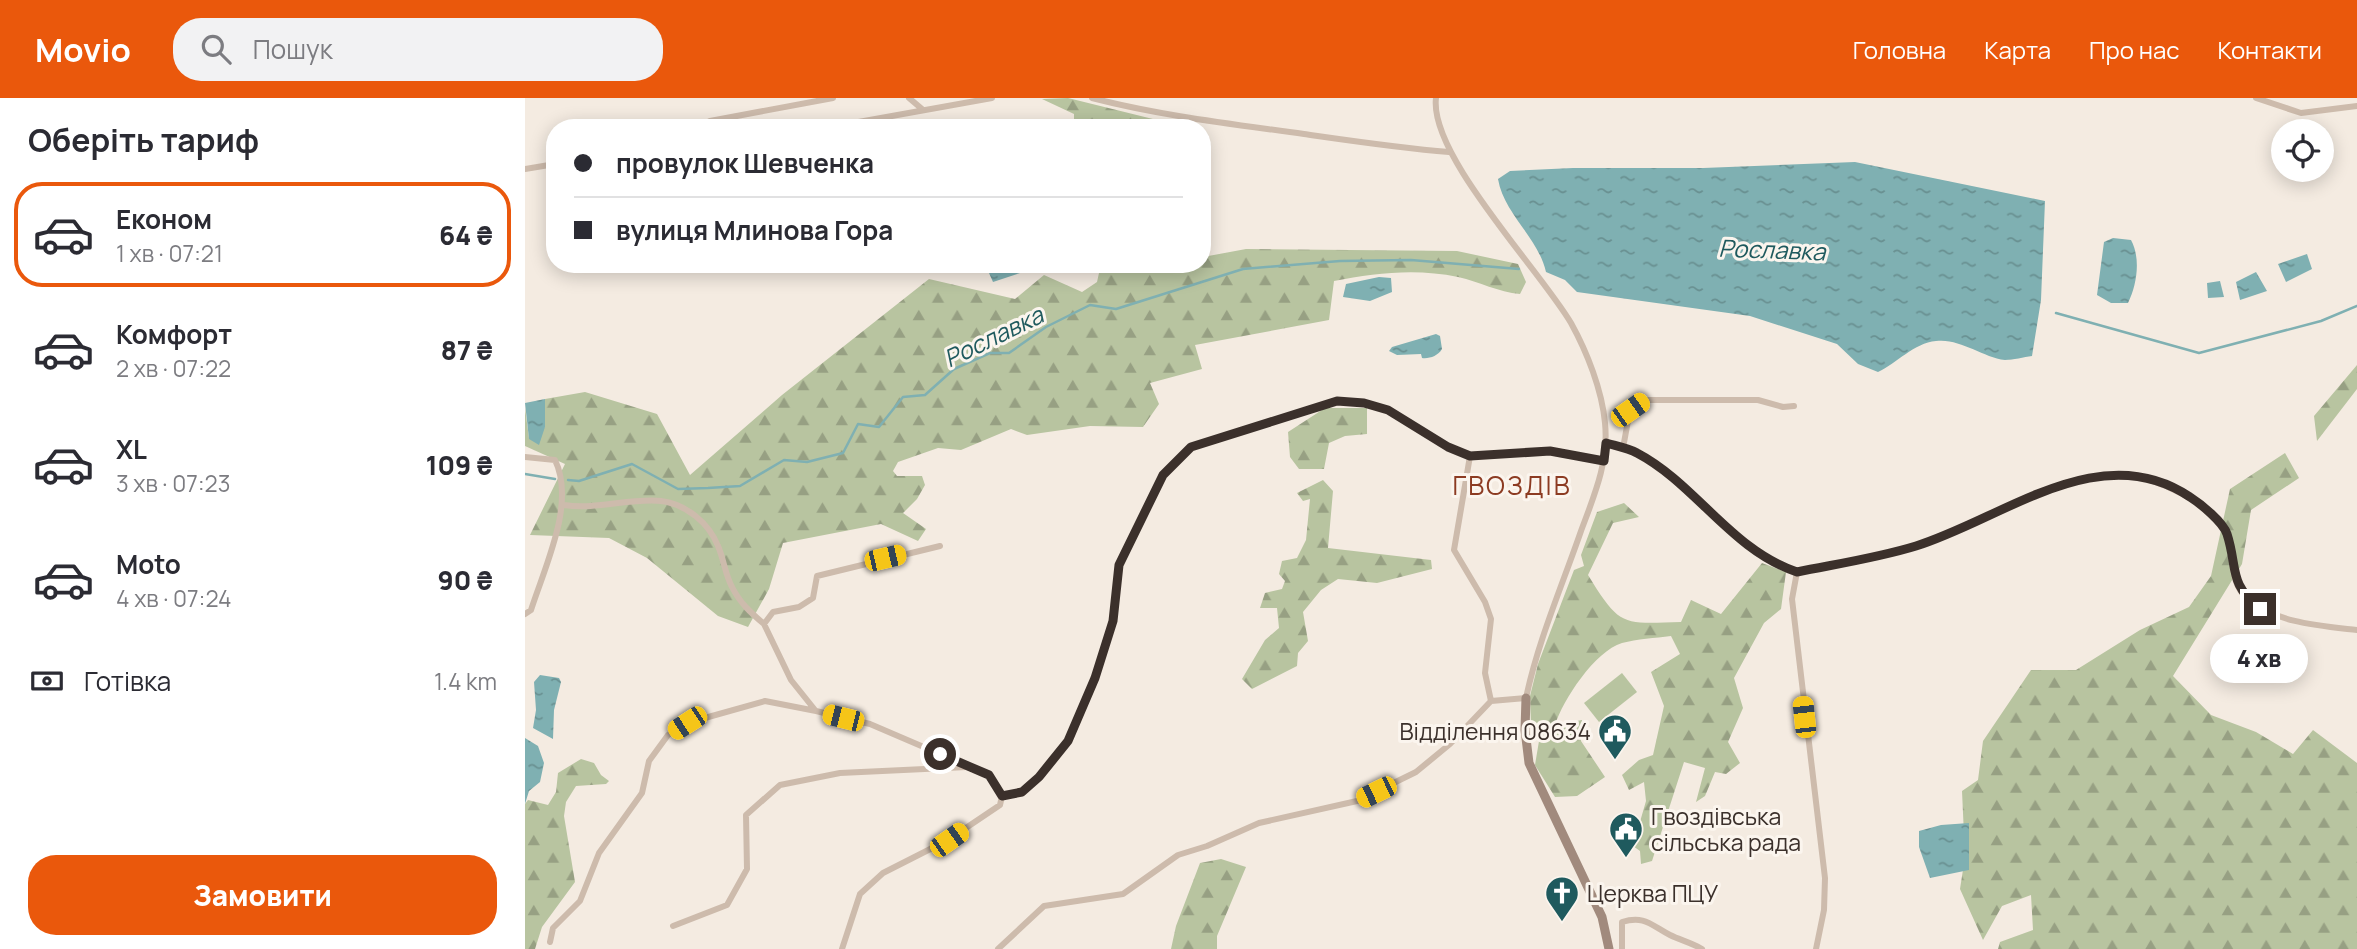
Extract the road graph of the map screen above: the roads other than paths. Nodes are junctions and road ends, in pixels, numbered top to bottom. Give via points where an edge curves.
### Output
1 (833, 98) edge
2 (909, 98) edge
3 (992, 98) edge
4 (1092, 98) edge
5 (1436, 98) edge
6 (2256, 98) edge
7 (818, 100) edge
8 (2357, 106) edge
9 (922, 109) junction
10 (720, 119) edge
11 (880, 119) edge
12 (1191, 119) edge
13 (1211, 122) edge
14 (1449, 152) junction
15 (546, 166) edge
16 (525, 169) edge
17 (1794, 406) dead end
18 (1606, 443) junction
19 (1623, 448) junction
20 (1470, 456) junction
21 (525, 457) edge
22 (1604, 461) junction
23 (564, 505) junction
24 (940, 545) dead end
25 (1797, 572) junction
26 (528, 612) edge
27 (764, 624) junction
28 (2357, 630) edge
29 (1526, 698) junction
30 (1491, 701) junction
31 (816, 711) junction
32 (969, 766) junction
33 (1002, 796) junction
34 (673, 926) dead end
35 (550, 942) dead end
36 (842, 949) edge
37 (999, 949) edge
38 (1609, 949) edge
39 (1622, 949) edge
40 (1702, 949) edge
41 (1816, 949) edge

1 - 7 street
2 - 9 street
3 - 9 street
4 - 12 street
5 - 14 street
6 - 8 street via 2301,113
7 - 10 street
9 - 11 street
13 - 14 street
14 - 18 street via 1570,322 1600,399
15 - 16 street
17 - 19 street via 1758,400 1644,400 1630,410
18 - 19 street
18 - 22 street
19 - 25 street via 1682,485 1745,543
20 - 22 street via 1550,451
20 - 30 street via 1454,550 1491,619 1485,673
20 - 33 street via 1388,410 1337,401 1191,447 1163,475 1119,565 1113,621 1068,741 1022,792
21 - 23 street via 555,460 561,472
22 - 29 street
23 - 26 street
23 - 27 street via 583,508 659,501 681,506 703,522 718,545 732,588
24 - 27 street via 817,576 813,598 799,607 773,612
25 - 28 street via 1917,546 2079,479 2127,475 2190,497 2227,532 2237,585 2260,609
25 - 41 street via 1791,600 1825,878
27 - 31 street via 791,680
29 - 30 street
29 - 38 street via 1529,763 1602,916
30 - 37 street via 1416,772 1357,801 1259,823 1178,855 1123,894 1044,906
31 - 32 street via 870,724
31 - 35 street via 765,701 687,723 668,735 649,761 642,793 600,853 580,901 553,928
32 - 33 street via 989,775
32 - 34 street via 840,773 780,785 746,815 747,869 727,905
33 - 36 street via 1000,805 949,840 883,873 860,894
39 - 40 street via 1622,922 1635,918 1647,919

